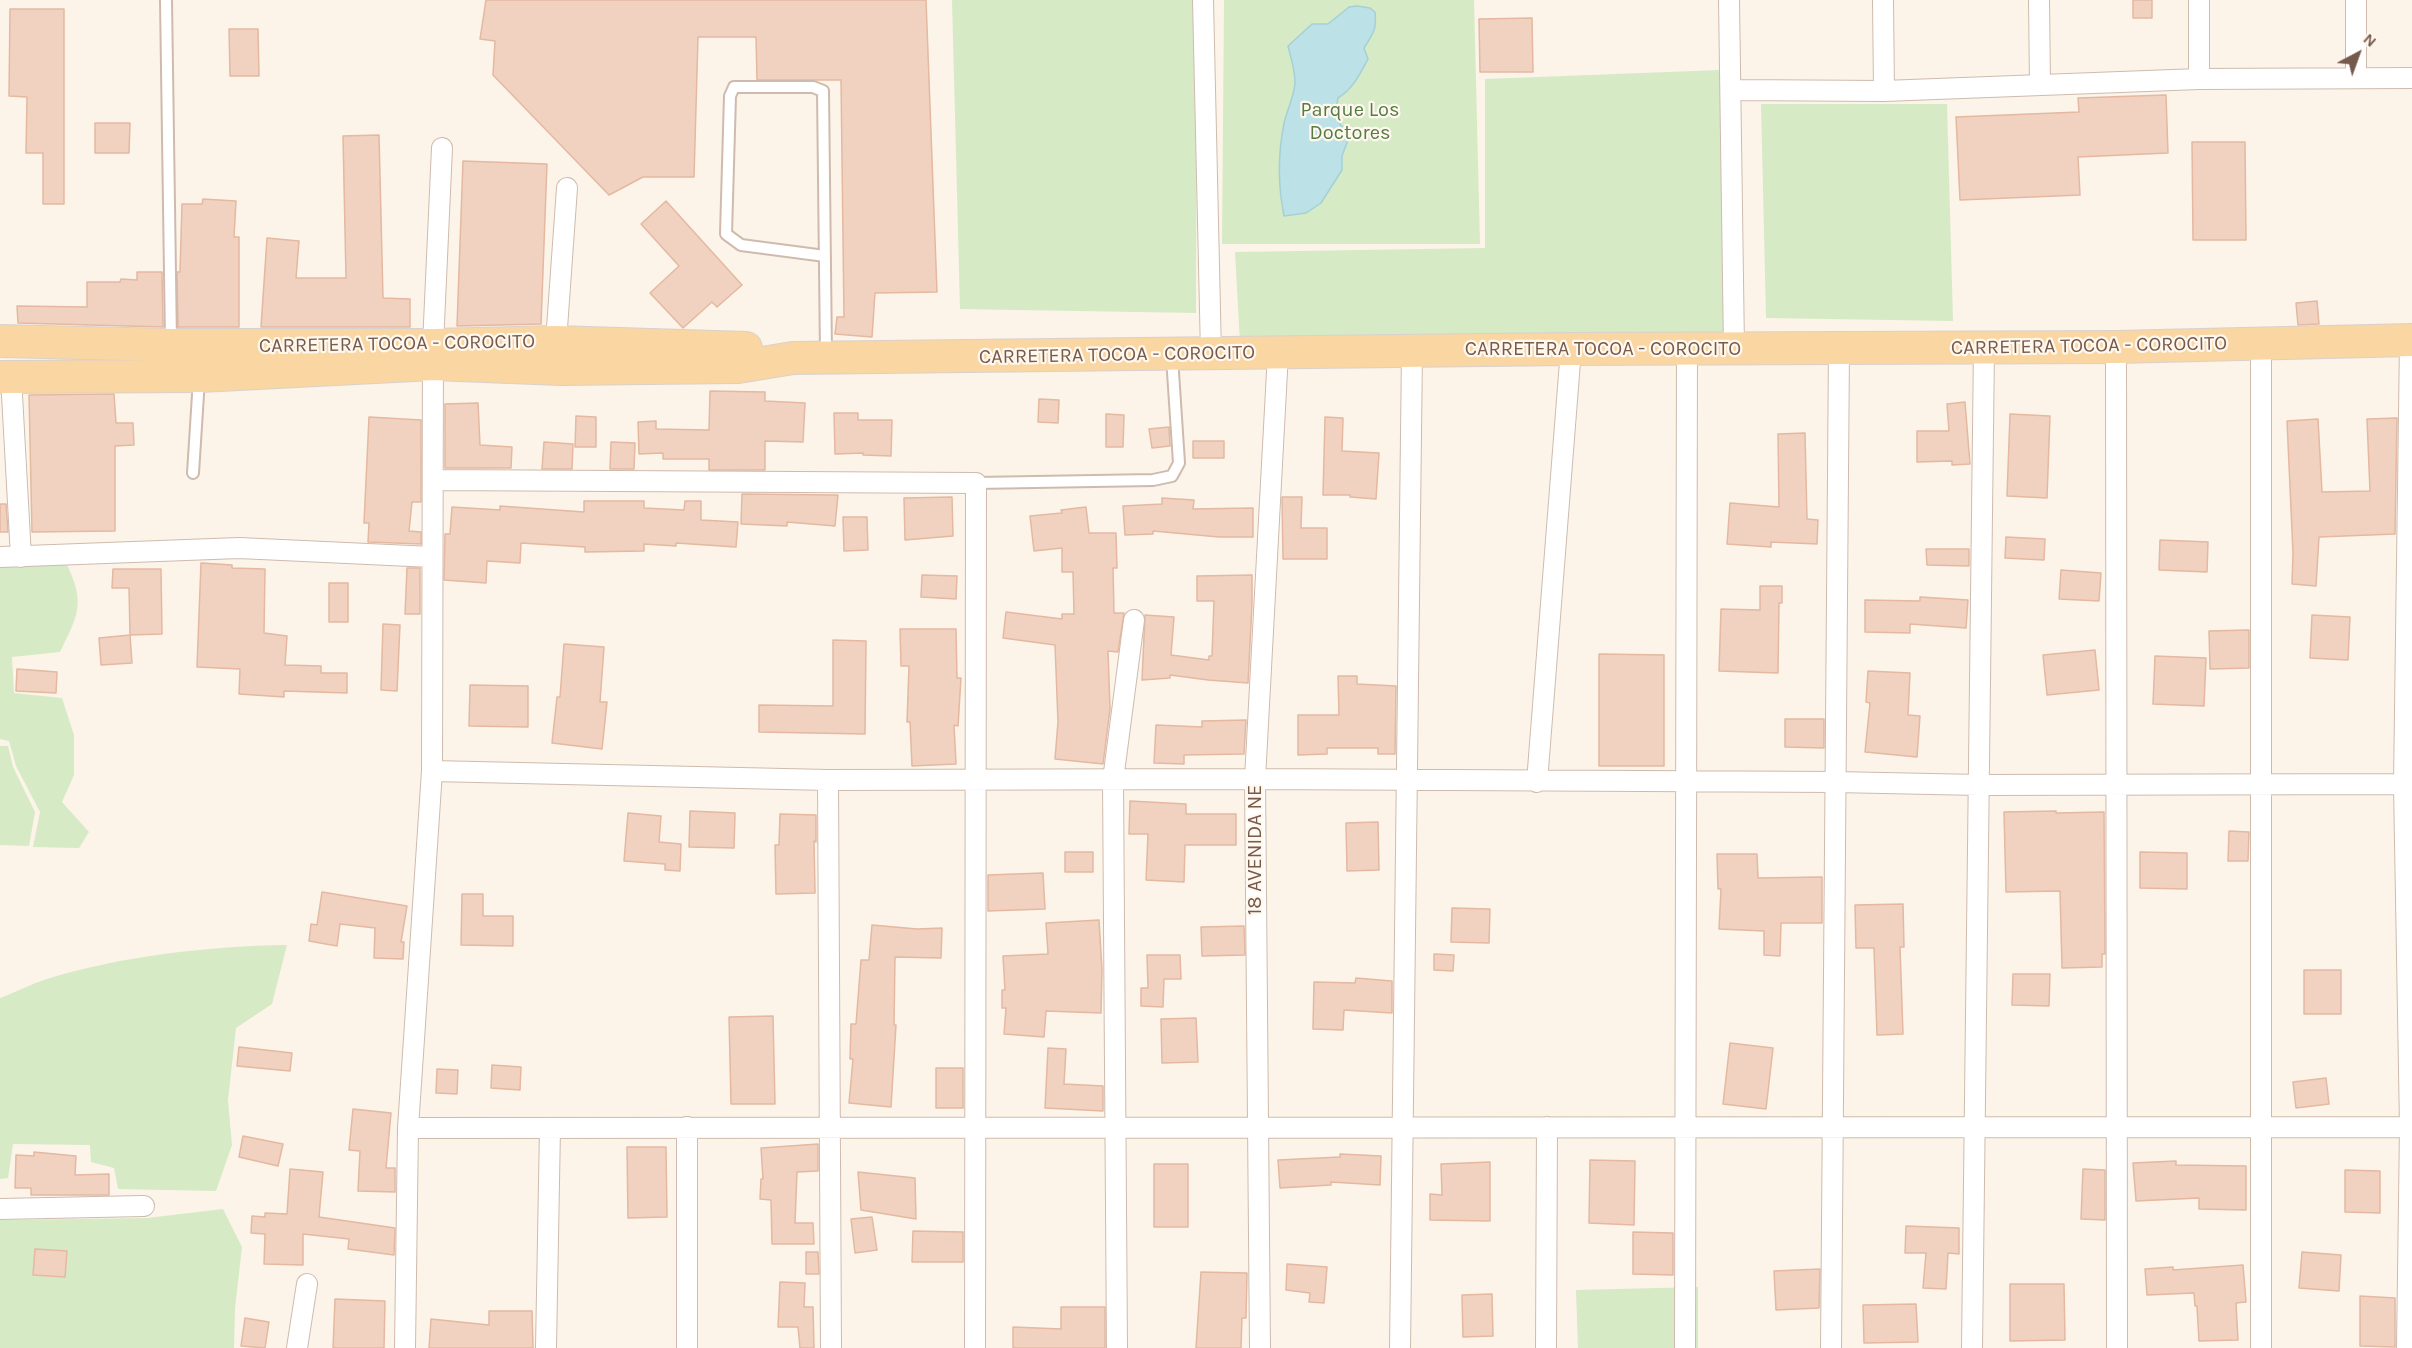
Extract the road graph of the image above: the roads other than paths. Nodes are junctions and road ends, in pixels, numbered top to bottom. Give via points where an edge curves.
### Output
1 (166, 0) edge
2 (1203, 0) edge
3 (1729, 0) edge
4 (1883, 0) edge
5 (2039, 0) edge
6 (2199, 0) edge
7 (2356, 0) edge
8 (2356, 78) junction
9 (2412, 78) edge
10 (2199, 79) junction
11 (2040, 86) junction
12 (1731, 90) junction
13 (1884, 90) junction
14 (442, 148) dead end
15 (567, 188) dead end
16 (825, 256) junction
17 (2411, 340) edge
18 (0, 341) edge
19 (556, 342) junction
20 (2261, 343) junction
21 (171, 345) junction
22 (1984, 347) junction
23 (2116, 347) junction
24 (1687, 348) junction
25 (1734, 348) junction
26 (1839, 348) junction
27 (1571, 349) junction
28 (1412, 351) junction
29 (1172, 353) junction
30 (1278, 353) junction
31 (433, 354) junction
32 (1211, 354) junction
33 (794, 358) junction
34 (826, 358) junction
35 (200, 376) junction
36 (6, 377) edge
37 (193, 473) dead end
38 (434, 480) junction
39 (976, 483) junction
40 (0, 557) edge
41 (21, 557) junction
42 (432, 557) junction
43 (1134, 620) dead end
44 (432, 771) junction
45 (975, 778) junction
46 (1255, 779) junction
47 (828, 780) junction
48 (1113, 780) junction
49 (1406, 780) junction
50 (1537, 782) junction
51 (1686, 782) junction
52 (1835, 782) junction
53 (2408, 784) edge
54 (1979, 785) junction
55 (2117, 785) junction
56 (2261, 785) junction
57 (687, 1127) junction
58 (975, 1127) junction
59 (1402, 1127) junction
60 (1547, 1127) junction
61 (1685, 1127) junction
62 (1833, 1127) junction
63 (1974, 1127) junction
64 (2117, 1127) junction
65 (2261, 1127) junction
66 (2411, 1127) edge
67 (408, 1128) junction
68 (550, 1128) junction
69 (830, 1128) junction
70 (1116, 1128) junction
71 (1257, 1128) junction
72 (144, 1206) dead end
73 (0, 1209) edge
74 (307, 1284) dead end
75 (297, 1348) edge
76 (405, 1348) edge
77 (546, 1348) edge
78 (687, 1348) edge
79 (831, 1348) edge
80 (975, 1348) edge
81 (1117, 1348) edge
82 (1260, 1348) edge
83 (1400, 1348) edge
84 (1546, 1348) edge
85 (1685, 1348) edge
86 (1831, 1348) edge
87 (1972, 1348) edge
88 (2117, 1348) edge
89 (2261, 1348) edge
90 (2407, 1348) edge

1 - 21 lane
2 - 32 street
3 - 12 street
4 - 13 street
5 - 11 street
6 - 10 street
7 - 8 street
8 - 9 street
8 - 10 street
10 - 11 street
11 - 13 street
12 - 13 street
12 - 25 street
14 - 31 street
15 - 19 street
16 - 16 lane via 823,91 813,87 734,87 730,96 726,234 741,245
16 - 34 lane
17 - 20 main road, CARRETERA TOCOA - COROCITO
17 - 53 street
18 - 21 main road, CARRETERA TOCOA - COROCITO
19 - 31 main road, CARRETERA TOCOA - COROCITO
19 - 33 main road, CARRETERA TOCOA - COROCITO via 738,346
20 - 23 main road, CARRETERA TOCOA - COROCITO
20 - 56 street
21 - 31 main road, CARRETERA TOCOA - COROCITO
22 - 23 main road, CARRETERA TOCOA - COROCITO
22 - 26 main road, CARRETERA TOCOA - COROCITO
22 - 54 street
23 - 55 street
24 - 25 main road, CARRETERA TOCOA - COROCITO
24 - 27 main road, CARRETERA TOCOA - COROCITO
24 - 51 street
25 - 26 main road, CARRETERA TOCOA - COROCITO
26 - 52 street
27 - 28 main road, CARRETERA TOCOA - COROCITO
27 - 50 street
28 - 30 main road, CARRETERA TOCOA - COROCITO
28 - 49 street
29 - 32 main road, CARRETERA TOCOA - COROCITO
29 - 34 main road, CARRETERA TOCOA - COROCITO
29 - 39 lane via 1179,462 1172,476 1153,480
30 - 32 main road, CARRETERA TOCOA - COROCITO
30 - 46 street, 18 AVENIDA NE
31 - 33 main road, CARRETERA TOCOA - COROCITO via 561,369 738,367
31 - 35 main road, CARRETERA TOCOA - COROCITO
31 - 38 street
33 - 34 main road, CARRETERA TOCOA - COROCITO
35 - 36 main road, CARRETERA TOCOA - COROCITO
35 - 37 lane
36 - 41 street
38 - 39 street
38 - 42 street
39 - 45 street
40 - 41 street
41 - 42 street via 239,548
42 - 44 street
43 - 48 street
44 - 47 street
44 - 67 street
45 - 47 street
45 - 48 street
45 - 58 street
46 - 48 street
46 - 49 street
46 - 71 street, 18 AVENIDA NE
47 - 69 street
48 - 70 street
49 - 50 street
49 - 59 street
50 - 51 street
51 - 52 street
51 - 61 street
52 - 54 street
52 - 62 street
53 - 56 street
53 - 66 street
54 - 55 street
54 - 63 street
55 - 56 street
55 - 64 street
56 - 65 street
57 - 68 street
57 - 69 street
57 - 78 street
58 - 69 street
58 - 70 street
58 - 80 street
59 - 60 street
59 - 71 street
59 - 83 street
60 - 61 street
60 - 84 street
61 - 62 street
61 - 85 street
62 - 63 street
62 - 86 street
63 - 64 street
63 - 87 street
64 - 65 street
64 - 88 street
65 - 66 street
65 - 89 street
66 - 90 street
67 - 68 street
67 - 76 street
68 - 77 street
69 - 79 street
70 - 71 street
70 - 81 street
71 - 82 street, 18 AVENIDA NE
72 - 73 street
74 - 75 street

